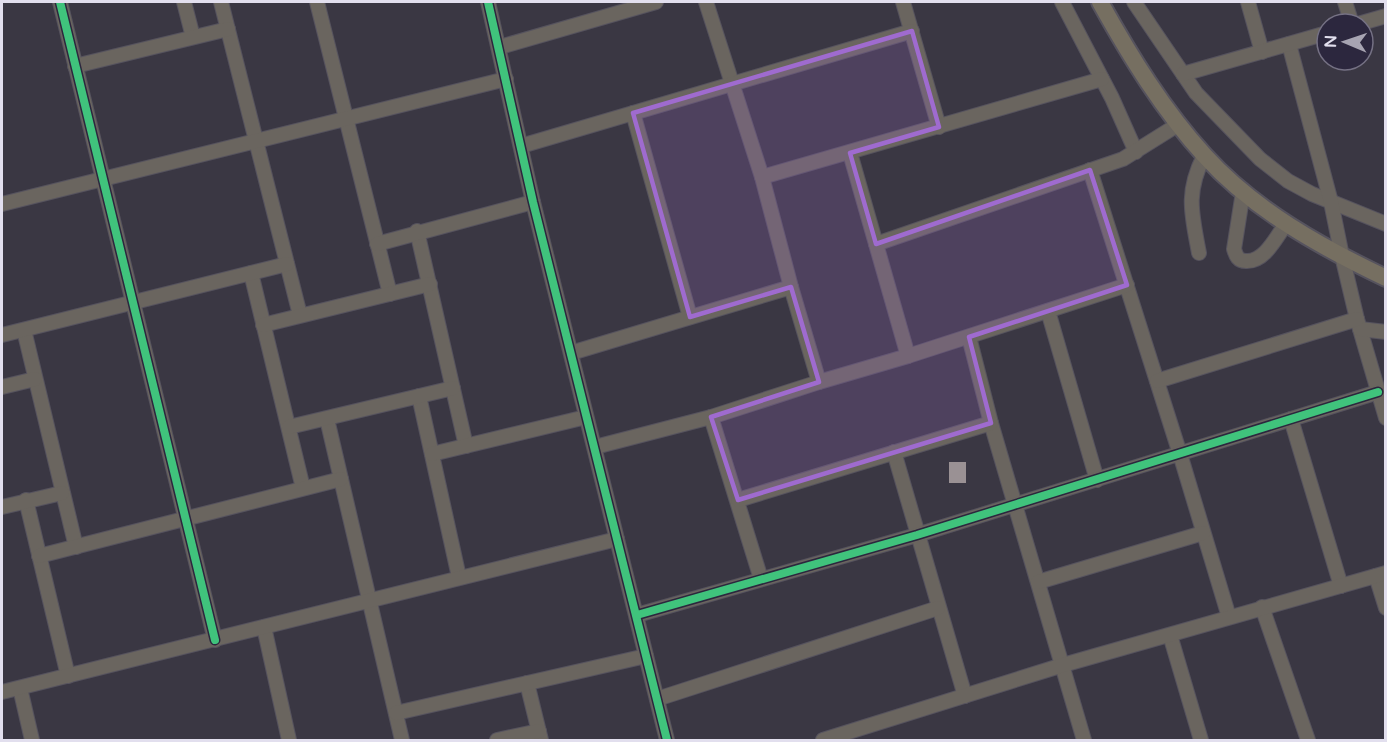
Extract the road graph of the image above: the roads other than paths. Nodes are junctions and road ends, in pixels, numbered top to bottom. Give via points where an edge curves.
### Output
1 (60, 2) edge
2 (184, 2) edge
3 (222, 2) edge
4 (317, 2) edge
5 (488, 2) edge
6 (656, 2) edge
7 (706, 2) edge
8 (903, 2) edge
9 (1062, 2) edge
10 (1100, 2) edge
11 (1134, 2) edge
12 (1248, 2) edge
13 (228, 29) junction
14 (912, 31) junction
15 (1315, 36) edge
16 (193, 38) junction
17 (1289, 44) junction
18 (500, 47) junction
19 (1262, 52) junction
20 (75, 66) junction
21 (1183, 74) junction
22 (506, 79) junction
23 (1102, 79) junction
24 (733, 85) junction
25 (633, 113) junction
26 (347, 120) junction
27 (1179, 124) junction
28 (939, 126) junction
29 (257, 141) junction
30 (521, 146) junction
31 (1136, 152) junction
32 (850, 153) junction
33 (1204, 156) junction
34 (1090, 170) junction
35 (762, 177) junction
36 (103, 179) junction
37 (1243, 192) junction
38 (533, 202) junction
39 (1332, 202) junction
40 (2, 204) edge
41 (1286, 224) junction
42 (1386, 224) edge
43 (417, 231) junction
44 (377, 244) junction
45 (876, 244) junction
46 (1199, 253) dead end
47 (1342, 256) junction
48 (287, 264) junction
49 (250, 273) junction
50 (1386, 278) edge
51 (430, 284) junction
52 (1127, 285) junction
53 (791, 287) junction
54 (390, 294) junction
55 (132, 302) junction
56 (1048, 311) junction
57 (300, 315) junction
58 (690, 317) junction
59 (1358, 324) junction
60 (263, 325) junction
61 (24, 330) junction
62 (1386, 332) edge
63 (2, 335) edge
64 (969, 337) junction
65 (571, 353) junction
66 (908, 356) junction
67 (36, 379) junction
68 (1157, 381) junction
69 (819, 382) junction
70 (2, 387) edge
71 (453, 388) junction
72 (1378, 392) junction
73 (419, 396) junction
74 (586, 417) junction
75 (711, 417) junction
76 (327, 418) junction
77 (1386, 418) edge
78 (1290, 419) junction
79 (991, 423) junction
80 (289, 427) junction
81 (466, 446) junction
82 (595, 447) junction
83 (894, 452) junction
84 (432, 454) junction
85 (1180, 454) junction
86 (341, 479) junction
87 (1097, 480) junction
88 (303, 488) junction
89 (62, 493) junction
90 (738, 500) junction
91 (26, 501) junction
92 (1015, 504) junction
93 (2, 507) edge
94 (185, 519) junction
95 (1203, 534) junction
96 (917, 535) junction
97 (617, 539) junction
98 (76, 547) junction
99 (39, 556) junction
100 (1381, 575) edge
101 (459, 577) junction
102 (761, 579) junction
103 (1038, 582) junction
104 (1341, 586) junction
105 (371, 602) junction
106 (938, 608) junction
107 (1262, 608) junction
108 (1386, 608) edge
109 (637, 615) junction
110 (1229, 617) junction
111 (264, 627) junction
112 (1170, 635) junction
113 (215, 640) junction
114 (646, 656) junction
115 (1063, 665) junction
116 (68, 676) junction
117 (527, 683) junction
118 (20, 688) junction
119 (2, 693) edge
120 (965, 696) junction
121 (657, 699) junction
122 (396, 713) junction
123 (540, 736) edge
124 (842, 738) edge
125 (32, 741) edge
126 (289, 741) edge
127 (402, 741) edge
128 (497, 741) edge
129 (668, 741) edge
130 (823, 741) edge
131 (1084, 741) edge
132 (1201, 741) edge
133 (1308, 741) edge

1 - 20 street
2 - 16 street
3 - 13 street
4 - 26 street
5 - 18 street
6 - 18 street
7 - 24 street
8 - 14 street
9 - 23 street
10 - 27 main road via 1126,49
11 - 21 street
12 - 19 street
13 - 16 street
13 - 29 street
14 - 24 street
14 - 28 street
15 - 17 street
16 - 20 street
17 - 19 street
17 - 39 street
18 - 22 street
19 - 21 street
20 - 36 street
21 - 39 street via 1196,93 1260,159 1288,181
22 - 26 street
22 - 30 street
23 - 28 street
23 - 31 street
24 - 25 street
24 - 35 street
25 - 30 street
25 - 58 street
26 - 29 street
26 - 44 street
27 - 31 street
27 - 33 main road
28 - 32 street
29 - 36 street
29 - 48 street
30 - 38 street
31 - 34 street
32 - 35 street
32 - 45 street
33 - 37 main road
33 - 46 street via 1191,196
34 - 45 street
34 - 52 street
35 - 53 street
36 - 40 street
36 - 55 street
37 - 41 main road
37 - 41 street via 1234,249 1241,261 1254,261 1264,254
38 - 43 street
38 - 65 street
39 - 42 street
39 - 47 street
41 - 47 main road
43 - 44 street
43 - 51 street
44 - 54 street
45 - 66 street
47 - 50 main road
47 - 59 street
48 - 49 street
48 - 57 street
49 - 55 street
49 - 60 street
51 - 54 street
51 - 71 street
52 - 56 street
52 - 68 street
53 - 58 street
53 - 69 street
54 - 57 street
55 - 61 street
55 - 94 street
56 - 64 street
56 - 87 street
57 - 60 street
58 - 65 street
59 - 62 street
59 - 68 street
59 - 72 street
60 - 80 street
61 - 63 street
61 - 67 street
64 - 66 street
64 - 79 street
65 - 74 street
66 - 69 street
67 - 70 street
67 - 89 street
68 - 85 street
69 - 75 street
71 - 73 street
71 - 81 street
72 - 77 street
72 - 78 street
73 - 76 street
73 - 84 street
74 - 81 street
74 - 82 street
75 - 82 street
75 - 90 street
76 - 80 street
76 - 86 street
78 - 85 street
78 - 104 street
79 - 83 street
79 - 92 street
80 - 88 street
81 - 84 street
82 - 97 street
83 - 90 street
83 - 96 street
84 - 101 street
85 - 87 street
85 - 95 street
86 - 88 street
86 - 105 street
87 - 92 street
88 - 94 street
89 - 91 street
89 - 98 street
90 - 102 street
91 - 93 street
91 - 99 street
92 - 96 street
92 - 103 street
94 - 98 street
94 - 113 street
95 - 103 street
95 - 110 street
96 - 102 street
96 - 106 street
97 - 101 street
97 - 109 street
98 - 99 street
99 - 116 street
100 - 104 street
100 - 108 street
101 - 105 street
102 - 109 street
103 - 115 street
104 - 107 street
105 - 111 street
105 - 122 street
106 - 120 street
106 - 121 street
107 - 110 street
107 - 133 street
109 - 114 street
110 - 112 street
111 - 113 street
111 - 126 street
112 - 115 street
112 - 132 street
113 - 116 street
114 - 117 street
114 - 121 street
115 - 120 street
115 - 131 street
116 - 118 street
117 - 122 street
117 - 123 street
118 - 119 street
118 - 125 street
120 - 124 street
121 - 129 street
122 - 127 street
123 - 128 street
124 - 130 street

